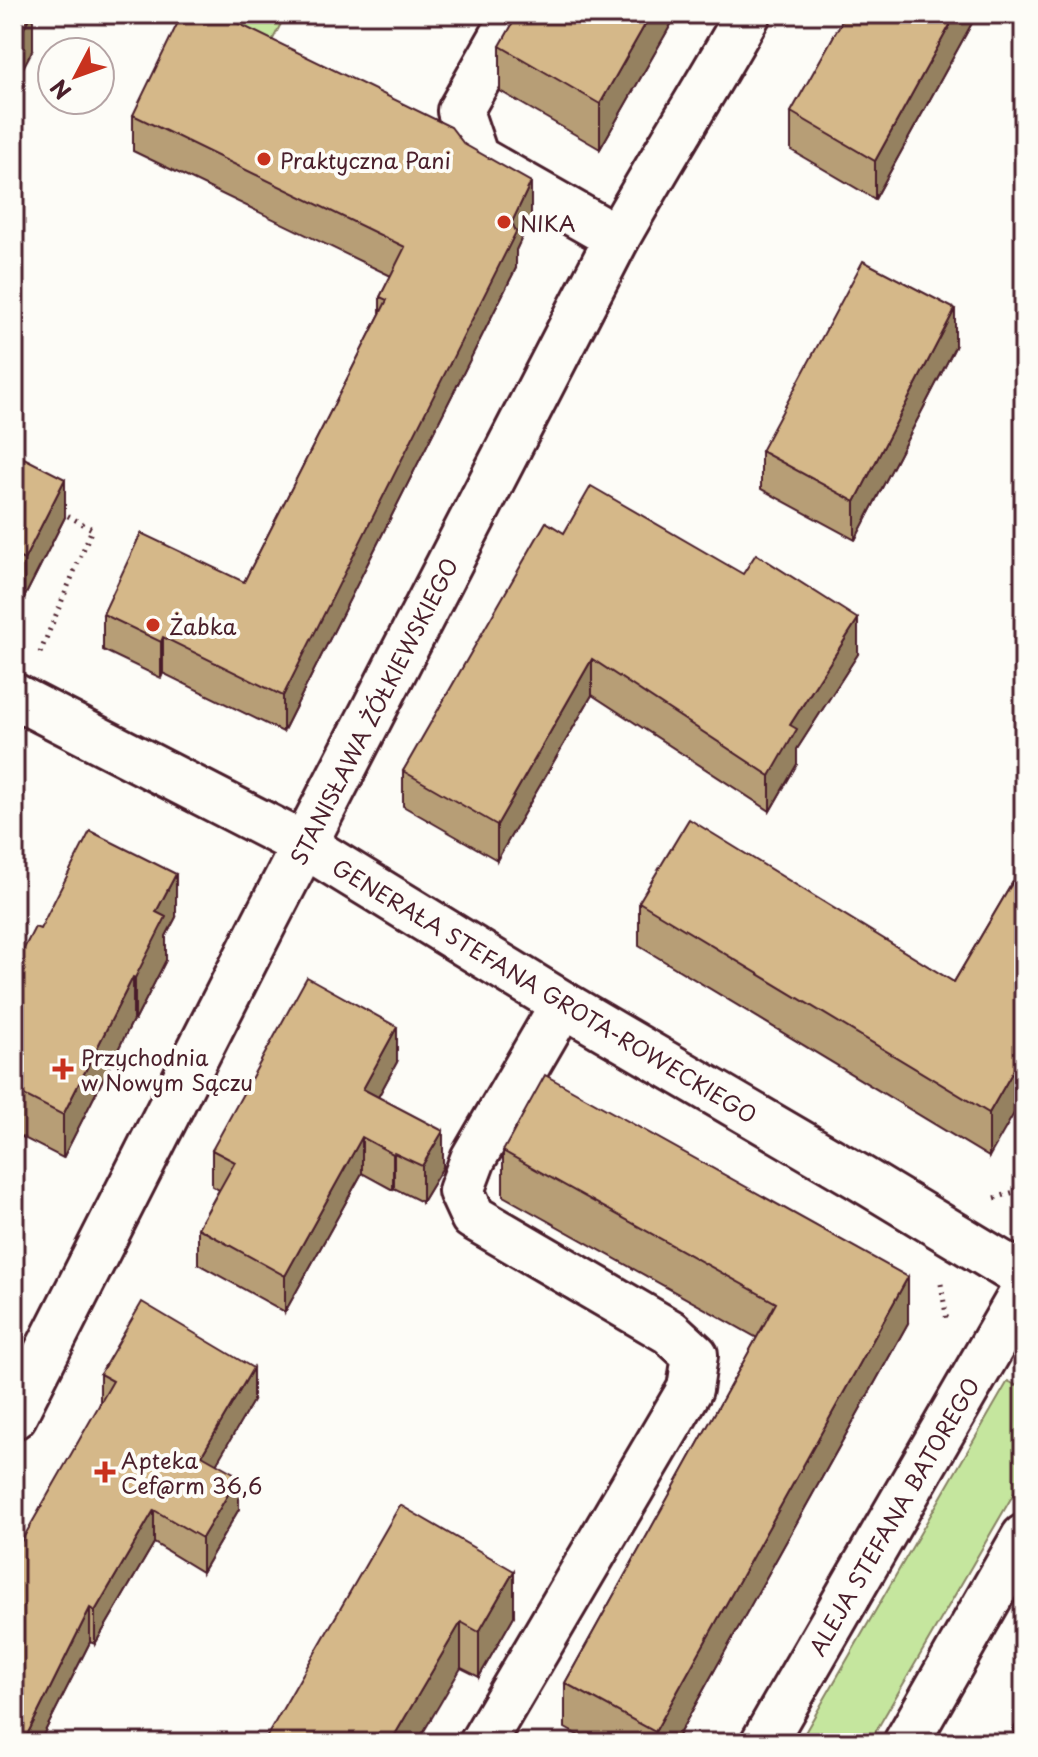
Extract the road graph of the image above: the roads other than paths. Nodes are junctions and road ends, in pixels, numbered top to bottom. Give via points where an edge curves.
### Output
1 (515, 14) edge
2 (748, 14) edge
3 (617, 238) junction
4 (15, 700) edge
5 (304, 845) junction
6 (563, 1004) junction
7 (1024, 1277) edge
8 (1024, 1290) edge
9 (14, 1416) edge
10 (1024, 1537) edge
11 (482, 1743) edge
12 (763, 1743) edge
13 (906, 1743) edge

1 - 3 street via 460,111 476,158
2 - 3 street, STANISŁAWA ŻÓŁKIEWSKIEGO
3 - 5 street, STANISŁAWA ŻÓŁKIEWSKIEGO
4 - 5 street, GENERAŁA STEFANA GROTA-ROWECKIEGO
5 - 6 street, GENERAŁA STEFANA GROTA-ROWECKIEGO
5 - 9 street, STANISŁAWA ŻÓŁKIEWSKIEGO
6 - 7 street, GENERAŁA STEFANA GROTA-ROWECKIEGO
6 - 11 street via 473,1159 461,1191 473,1217 670,1332 695,1355 690,1389
8 - 12 street, ALEJA STEFANA BATOREGO
10 - 13 street

